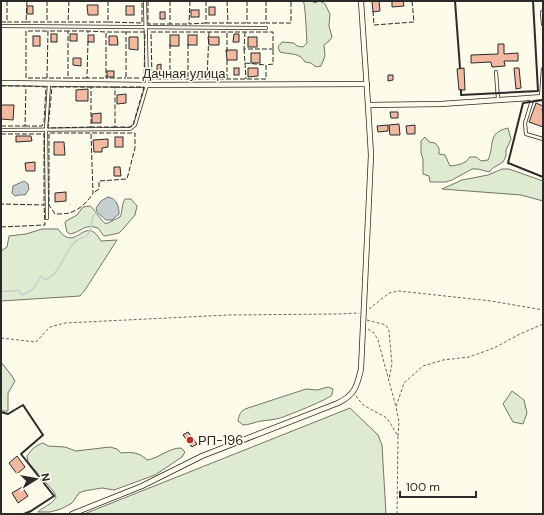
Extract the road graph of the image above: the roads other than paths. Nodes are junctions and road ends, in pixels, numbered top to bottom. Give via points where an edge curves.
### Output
1 (145, 1) edge
2 (361, 1) edge
3 (542, 12) edge
4 (543, 24) edge
5 (1, 26) edge
6 (146, 28) junction
7 (266, 28) dead end
8 (543, 69) edge
9 (496, 72) dead end
10 (1, 83) edge
11 (49, 84) junction
12 (147, 84) junction
13 (367, 84) junction
14 (533, 97) junction
15 (542, 97) edge
16 (498, 99) junction
17 (368, 105) junction
18 (1, 130) edge
19 (46, 130) junction
20 (543, 139) edge
21 (47, 218) dead end
22 (72, 514) edge

1 - 6 lane
2 - 13 street
3 - 4 lane
5 - 6 lane
6 - 7 lane
6 - 12 lane
8 - 15 lane
9 - 16 lane
10 - 11 street, Дачная улица
11 - 12 street, Дачная улица
11 - 19 lane
12 - 13 street, Дачная улица
12 - 19 lane via 135,125 130,129
13 - 17 street
14 - 15 street
14 - 16 street
14 - 20 lane via 526,123 526,134
16 - 17 street via 442,104
17 - 22 street via 371,168 361,369 353,393 342,401 202,456 142,486
18 - 19 lane
19 - 21 lane

